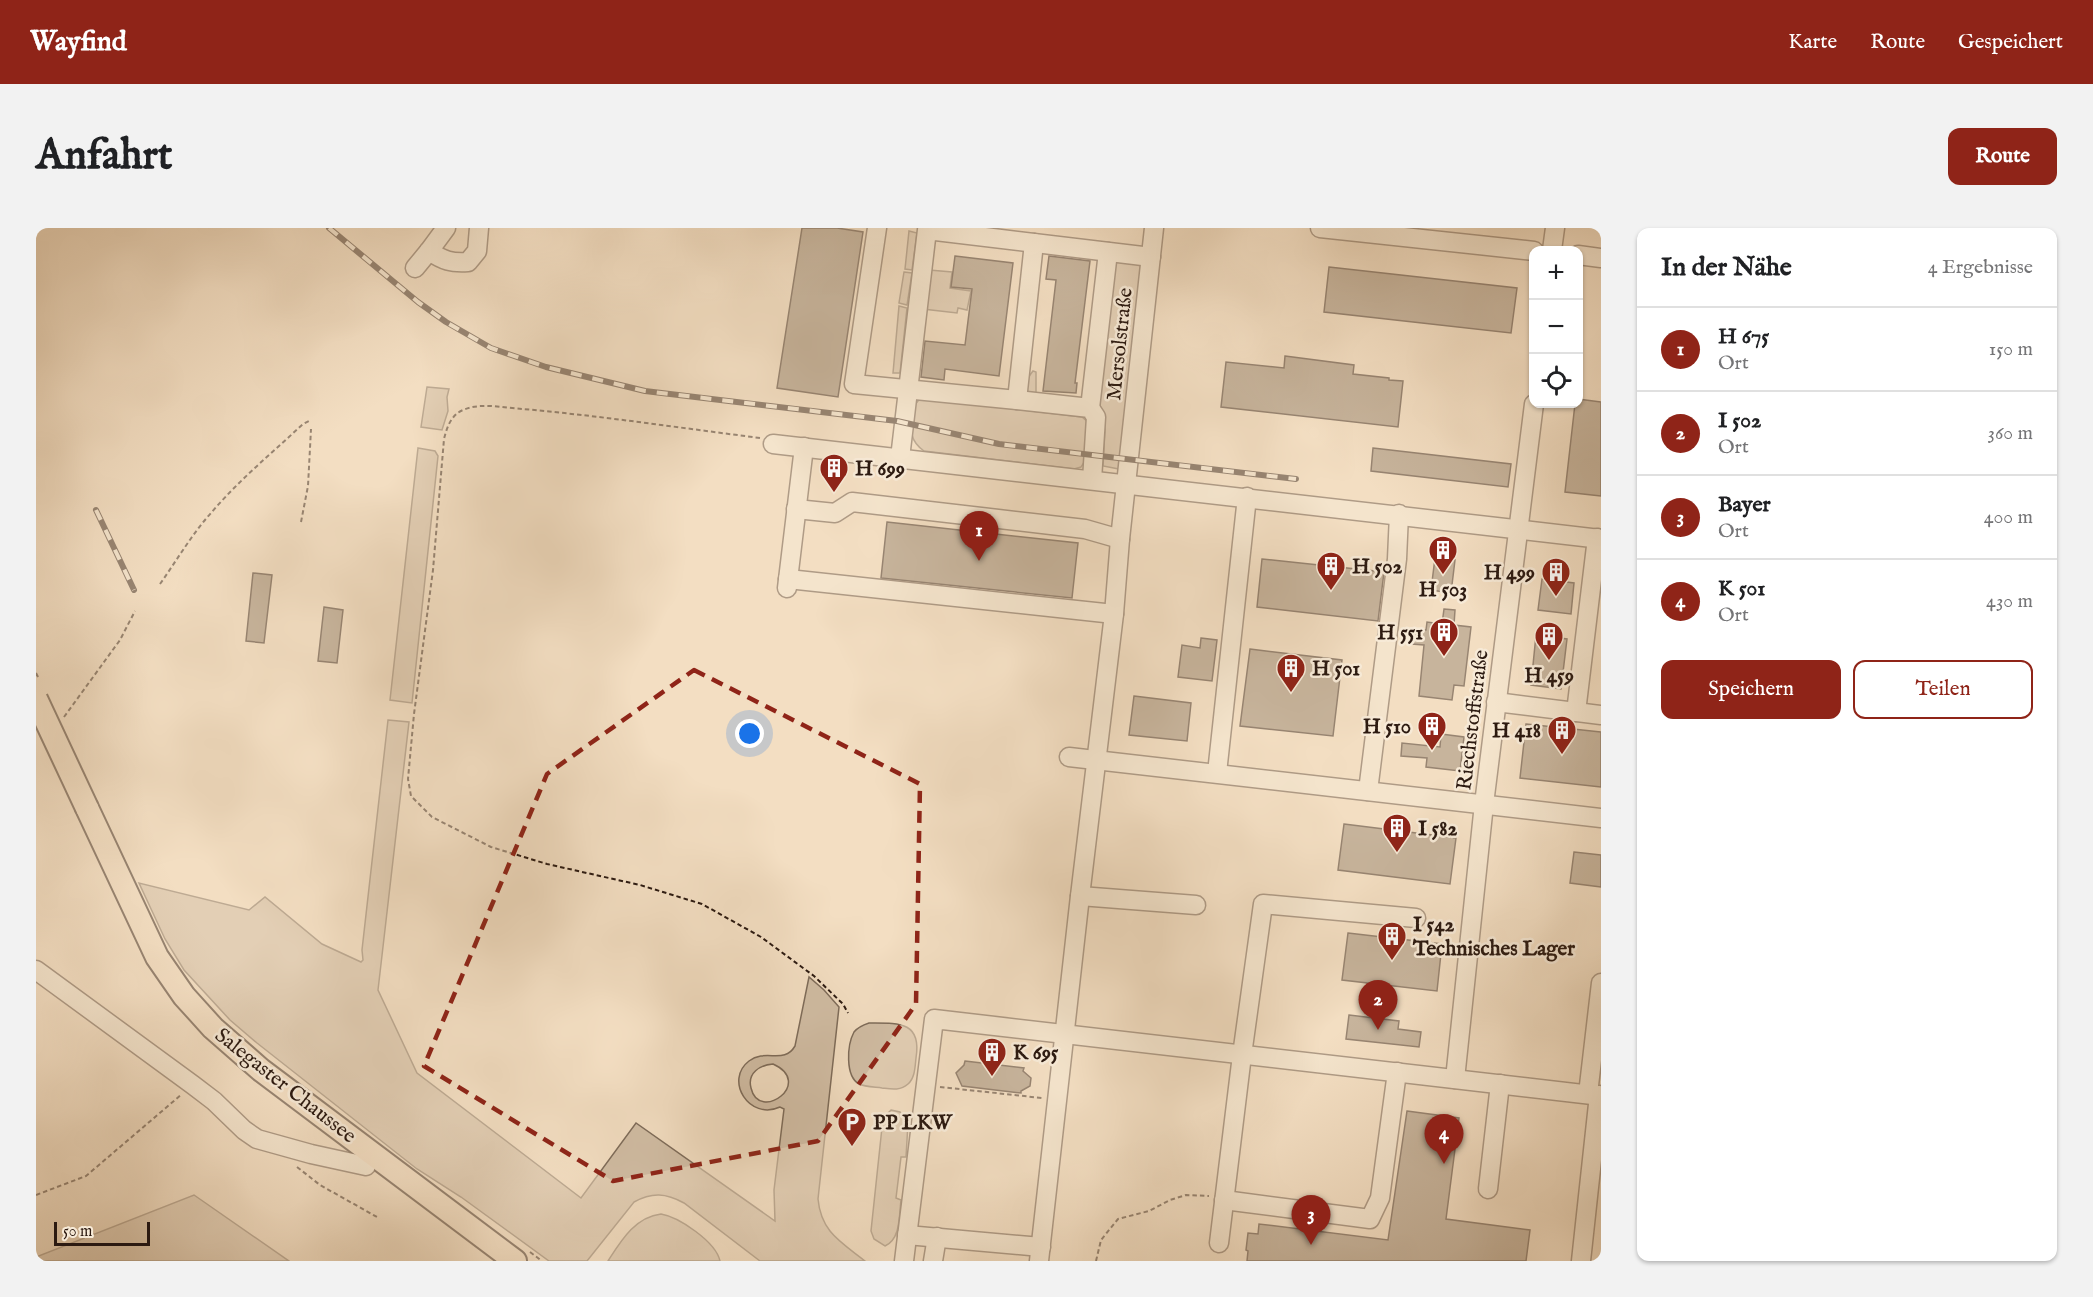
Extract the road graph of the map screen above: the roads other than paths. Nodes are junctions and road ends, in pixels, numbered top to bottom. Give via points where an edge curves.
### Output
1 (446, 228) edge
2 (478, 228) edge
3 (878, 228) edge
4 (1154, 228) edge
5 (1320, 228) edge
6 (1555, 228) edge
7 (921, 229) edge
8 (1034, 243) junction
9 (1553, 246) edge
10 (429, 251) junction
11 (1529, 251) edge
12 (1108, 252) junction
13 (1583, 256) edge
14 (1151, 257) junction
15 (1601, 258) edge
16 (415, 268) dead end
17 (908, 389) junction
18 (1017, 400) junction
19 (1090, 408) junction
20 (1534, 408) edge
21 (773, 444) road end
22 (804, 447) junction
23 (900, 458) junction
24 (1128, 473) junction
25 (1092, 480) junction
26 (1246, 497) junction
27 (796, 509) junction
28 (1399, 514) junction
29 (1520, 522) junction
30 (1120, 539) junction
31 (1599, 539) edge
32 (1114, 614) junction
33 (37, 689) edge
34 (1496, 702) junction
35 (1576, 712) junction
36 (1601, 715) edge
37 (1069, 758) dead end
38 (1098, 761) junction
39 (1216, 773) junction
40 (1368, 791) junction
41 (1484, 804) junction
42 (1601, 818) edge
43 (1080, 896) junction
44 (1196, 905) dead end
45 (1416, 918) dead end
46 (36, 970) edge
47 (1601, 982) edge
48 (1064, 1034) junction
49 (1242, 1055) junction
50 (1397, 1072) junction
51 (1455, 1079) junction
52 (1500, 1084) junction
53 (1596, 1095) edge
54 (346, 1133) junction
55 (919, 1142) junction
56 (325, 1157) junction
57 (366, 1166) dead end
58 (1488, 1189) dead end
59 (1224, 1199) junction
60 (908, 1229) junction
61 (937, 1238) junction
62 (1219, 1243) dead end
63 (520, 1254) edge
64 (1040, 1254) edge
65 (904, 1261) edge
66 (933, 1261) edge
67 (1581, 1261) edge

1 - 10 street
2 - 10 street via 477,251 468,262 452,263
3 - 17 street via 854,384
4 - 14 street, Mersolstraße
5 - 11 street
6 - 9 street
7 - 8 street
7 - 17 street
8 - 12 street
8 - 18 street
10 - 16 street
12 - 14 street
12 - 19 street
13 - 15 street
14 - 24 street, Mersolstraße
17 - 18 street
17 - 23 street
18 - 19 street
19 - 25 street via 1096,417
20 - 29 street, Riechstoffstraße
21 - 22 street
22 - 23 street
22 - 27 street
23 - 25 street
24 - 25 street
24 - 26 street
24 - 30 street, Mersolstraße
26 - 28 street
26 - 39 street
27 - 30 street via 835,513 852,502 1084,529
27 - 32 street via 787,584
28 - 29 street
28 - 40 street via 1397,559
29 - 31 street
29 - 34 street, Riechstoffstraße
30 - 32 street, Mersolstraße
31 - 35 street
32 - 38 street, Mersolstraße
33 - 54 main road, Salegaster Chaussee, bridge via 149,941 184,996 232,1047
34 - 35 street
34 - 41 street, Riechstoffstraße
35 - 36 street
37 - 38 street
38 - 39 street
38 - 43 street, Mersolstraße
39 - 40 street
40 - 41 street
41 - 42 street
41 - 51 street, Riechstoffstraße
43 - 44 street
43 - 48 street, Mersolstraße
45 - 49 street via 1263,904
46 - 56 street via 193,1084 257,1139
47 - 53 street
48 - 49 street
48 - 55 street via 933,1019
48 - 64 street, Mersolstraße
49 - 50 street
49 - 59 street
50 - 51 street
50 - 59 street via 1380,1198 1370,1219
51 - 52 street
52 - 53 street
52 - 58 street
53 - 67 street
54 - 56 street
54 - 63 main road, Salegaster Chaussee
55 - 60 street
55 - 60 street via 909,1162 903,1208
56 - 57 street
59 - 62 street
60 - 61 street
60 - 65 street
61 - 64 street
61 - 66 street

